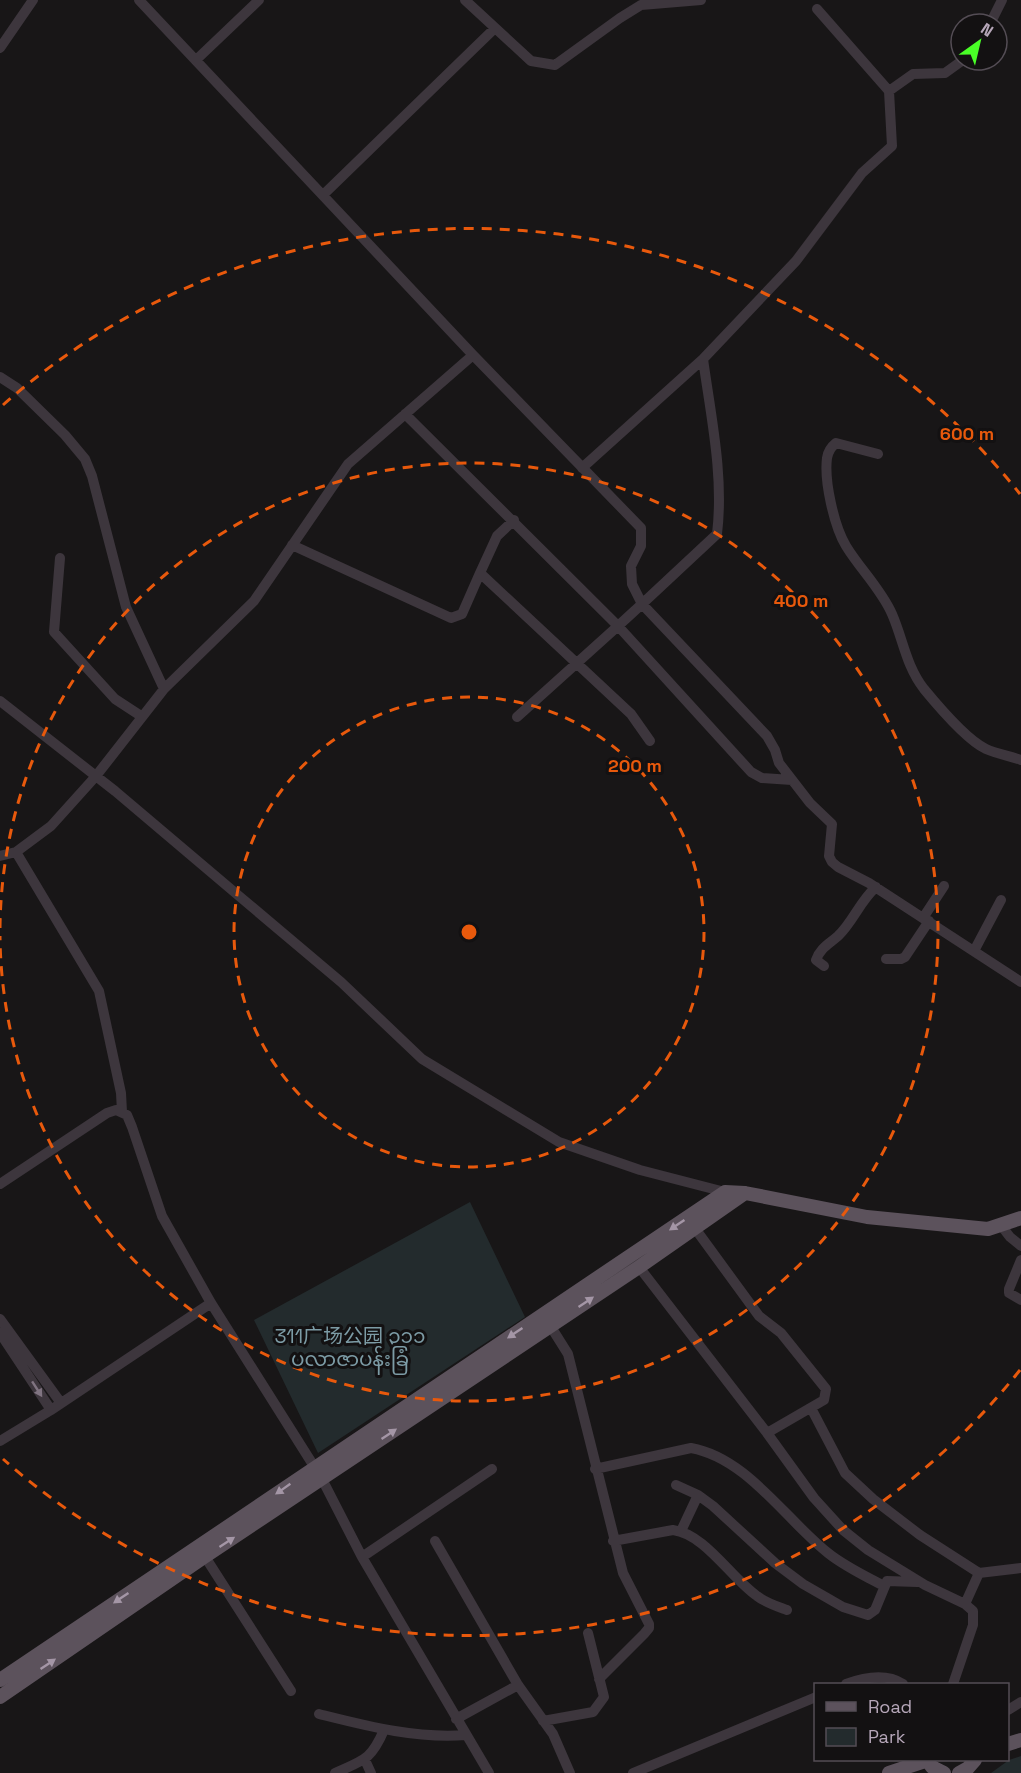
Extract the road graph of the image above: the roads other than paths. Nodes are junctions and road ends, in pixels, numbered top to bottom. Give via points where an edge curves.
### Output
1 (33, 0) edge
2 (139, 0) edge
3 (259, 0) edge
4 (465, 0) edge
5 (701, 0) edge
6 (817, 9) dead end
7 (495, 28) junction
8 (0, 48) edge
9 (196, 60) junction
10 (949, 70) edge
11 (889, 91) junction
12 (323, 195) junction
13 (473, 355) junction
14 (703, 359) junction
15 (0, 377) edge
16 (405, 414) junction
17 (878, 454) dead end
18 (582, 468) junction
19 (514, 520) junction
20 (292, 545) junction
21 (60, 558) dead end
22 (480, 573) junction
23 (642, 604) junction
24 (618, 626) junction
25 (576, 662) junction
26 (164, 689) junction
27 (0, 701) edge
28 (141, 716) junction
29 (517, 717) dead end
30 (650, 741) dead end
31 (1021, 760) edge
32 (96, 776) junction
33 (792, 780) junction
34 (16, 852) junction
35 (0, 856) edge
36 (944, 886) dead end
37 (876, 887) junction
38 (1000, 900) dead end
39 (926, 919) junction
40 (975, 951) junction
41 (886, 959) dead end
42 (824, 966) dead end
43 (1020, 980) edge
44 (122, 1112) junction
45 (0, 1184) edge
46 (725, 1192) junction
47 (745, 1192) junction
48 (1021, 1218) edge
49 (1000, 1224) junction
50 (694, 1227) junction
51 (1021, 1246) edge
52 (1021, 1260) edge
53 (639, 1267) junction
54 (1021, 1300) edge
55 (212, 1303) junction
56 (0, 1319) edge
57 (547, 1320) junction
58 (0, 1333) edge
59 (61, 1403) junction
60 (811, 1408) junction
61 (51, 1410) junction
62 (767, 1433) junction
63 (0, 1442) edge
64 (492, 1469) dead end
65 (596, 1469) junction
66 (318, 1473) junction
67 (676, 1485) dead end
68 (698, 1495) junction
69 (681, 1531) junction
70 (435, 1541) dead end
71 (613, 1541) junction
72 (201, 1551) junction
73 (362, 1557) junction
74 (1021, 1568) edge
75 (979, 1573) junction
76 (920, 1582) junction
77 (884, 1586) junction
78 (965, 1604) junction
79 (787, 1610) dead end
80 (588, 1633) dead end
81 (600, 1679) junction
82 (850, 1683) edge
83 (900, 1683) edge
84 (953, 1683) edge
85 (2, 1684) edge
86 (518, 1685) junction
87 (291, 1691) dead end
88 (814, 1698) edge
89 (319, 1714) dead end
90 (456, 1719) junction
91 (543, 1721) junction
92 (384, 1730) junction
93 (466, 1735) junction
94 (365, 1760) junction
95 (925, 1761) edge
96 (929, 1761) edge
97 (974, 1761) edge
98 (485, 1772) edge
99 (335, 1773) edge
100 (371, 1773) edge
101 (570, 1773) edge
102 (633, 1773) edge
103 (889, 1773) edge
104 (944, 1773) edge
105 (959, 1773) edge

1 - 8 street
2 - 9 street
3 - 9 street
4 - 7 street
5 - 7 street via 641,5 555,65 531,61
6 - 11 street
7 - 12 street
9 - 12 street
10 - 11 street via 914,74
11 - 14 street via 892,146 862,173 796,261
12 - 13 street
13 - 16 street
13 - 18 street
14 - 18 street
14 - 23 street via 716,456 720,509 717,534
15 - 26 street via 17,388 85,459 126,607
16 - 19 street
16 - 20 street via 348,464
17 - 31 street via 836,443 827,456 833,511 845,545 892,613 904,652 923,688 985,749
18 - 23 street via 641,528 641,546 631,566 632,584
19 - 22 street via 496,536
19 - 24 street
20 - 22 street via 451,618 462,614
20 - 26 street via 254,601
21 - 28 street via 54,632 115,699
22 - 25 street
23 - 24 street
23 - 33 street via 767,736
24 - 25 street
24 - 33 street via 751,772 762,778
25 - 29 street
25 - 30 street via 631,714
26 - 28 street
27 - 32 street
28 - 32 street
32 - 34 street via 51,826
32 - 46 street via 340,982 422,1059 559,1142 640,1170
33 - 37 street via 831,824 832,862
34 - 35 street
34 - 44 street via 99,991
36 - 39 street
37 - 39 street
37 - 42 street via 839,935 817,956 816,960
38 - 40 street
39 - 40 street
39 - 41 street via 904,957
40 - 43 street
44 - 45 street via 107,1113
44 - 55 street via 129,1118 162,1216
46 - 47 main road
46 -> 57 main road
47 - 49 main road via 867,1217 988,1228
47 - 50 main road
48 - 49 main road
49 - 51 street
50 - 53 main road
50 - 60 street via 759,1316 781,1333 826,1389 824,1400
52 - 54 street via 1009,1289 1013,1297
57 -> 53 main road
53 - 62 street
55 - 59 street
55 - 66 street
56 - 59 street
57 - 65 street via 568,1354
57 - 66 main road
58 -> 61 street
59 - 61 street
60 - 62 street
60 - 75 street via 845,1473 920,1535
61 - 63 street
62 - 76 street via 814,1498 843,1530 868,1551
64 - 73 street
65 - 71 street
65 - 77 street via 691,1448 705,1450 754,1482 830,1555
66 - 72 main road
66 - 73 street
67 - 68 street
68 - 69 street
68 - 77 street via 786,1572 843,1607 868,1615 875,1610
69 - 71 street
69 - 79 street via 703,1546 756,1596
70 - 86 street
71 - 81 street via 623,1573 650,1628
72 - 85 main road
72 - 87 street
73 - 90 street
74 - 75 street
75 - 78 street
76 - 77 street via 891,1580
76 - 78 street
78 - 84 street via 972,1611 973,1626
80 - 81 street
81 - 91 street via 604,1694 596,1710
82 - 83 street via 872,1677
86 - 90 street
86 - 91 street
88 - 102 street
89 - 92 street
90 - 93 street
91 - 101 street
92 - 93 street via 444,1737
92 - 94 street via 373,1753
93 - 98 street
94 - 99 street
94 - 100 street
95 - 103 main road
96 - 104 main road
97 - 105 main road

